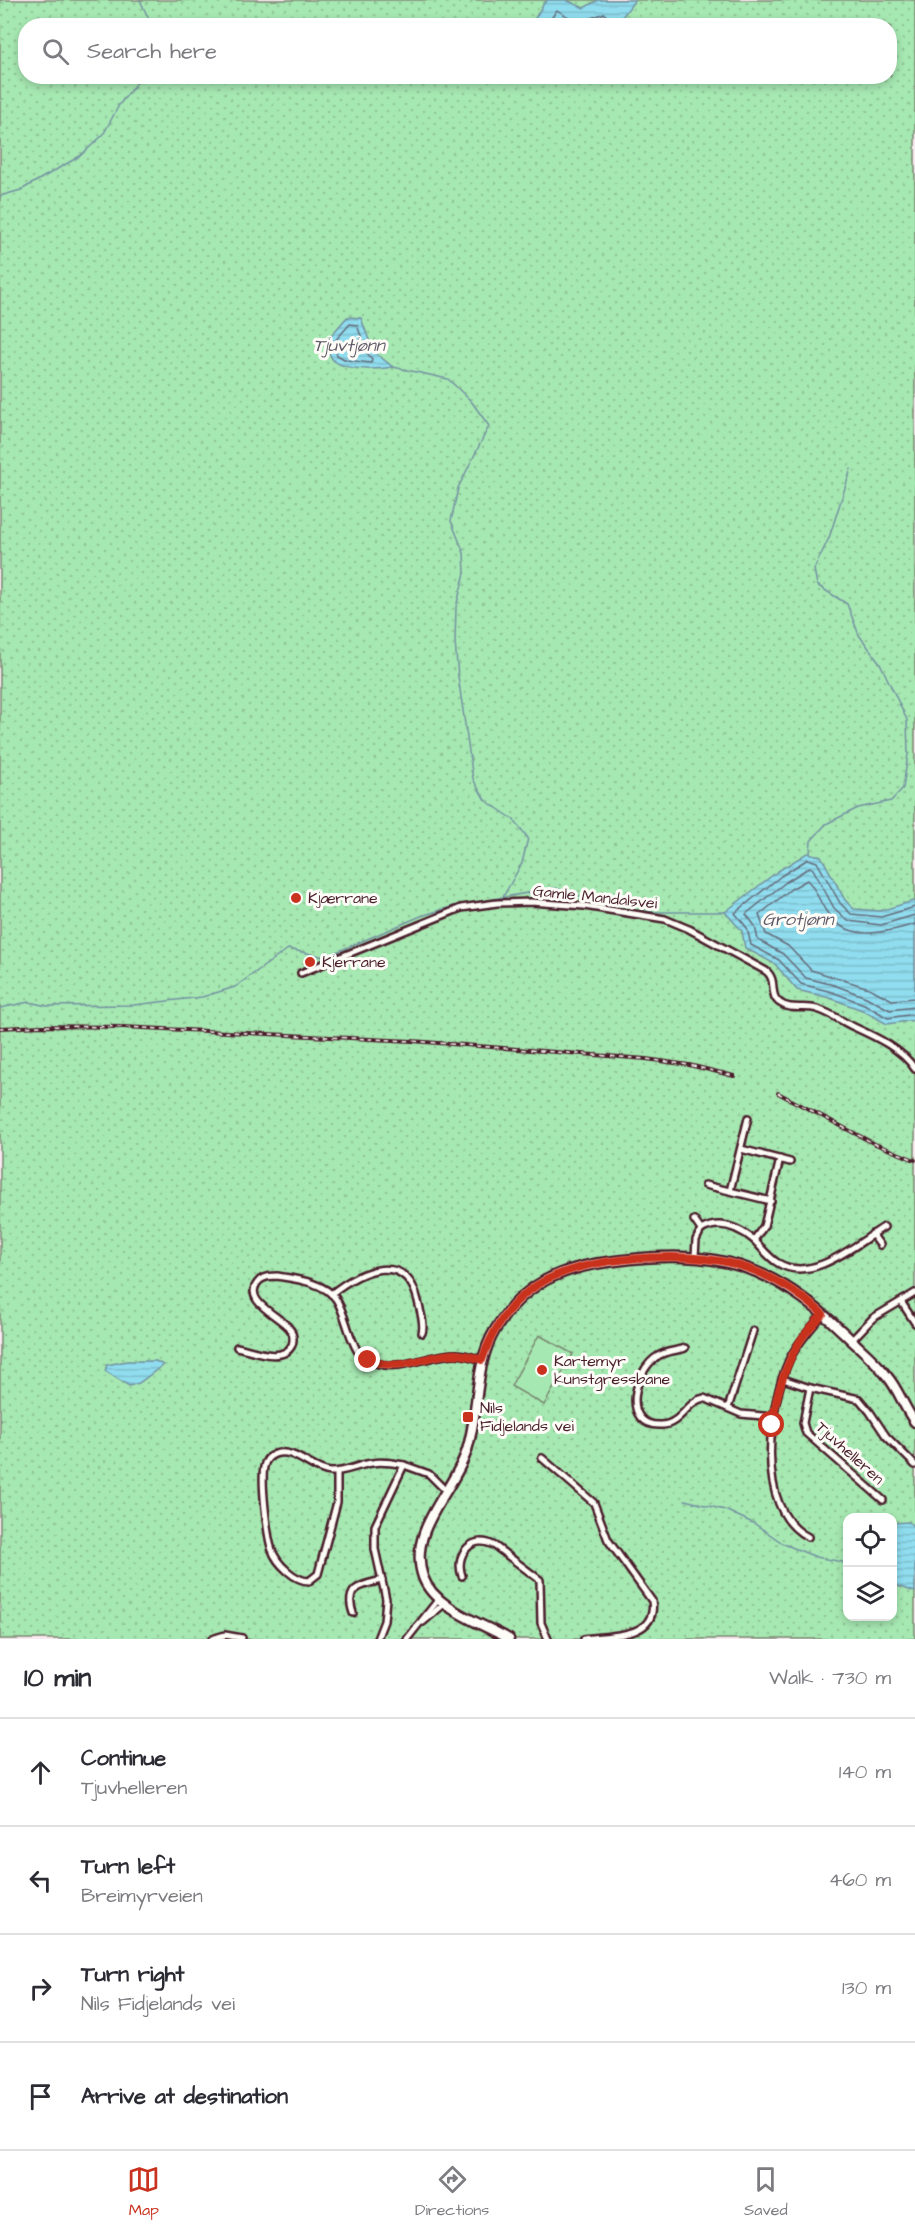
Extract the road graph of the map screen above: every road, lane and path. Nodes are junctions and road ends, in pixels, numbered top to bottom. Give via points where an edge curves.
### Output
1 (301, 973) dead end
2 (915, 1070) edge
3 (748, 1118) dead end
4 (741, 1149) junction
5 (780, 1160) junction
6 (790, 1162) dead end
7 (705, 1185) dead end
8 (730, 1191) junction
9 (771, 1201) junction
10 (694, 1220) dead end
11 (884, 1227) dead end
12 (701, 1230) junction
13 (872, 1234) junction
14 (754, 1240) junction
15 (879, 1245) dead end
16 (695, 1256) junction
17 (331, 1293) junction
18 (915, 1293) edge
19 (902, 1302) junction
20 (823, 1314) junction
21 (915, 1323) edge
22 (753, 1331) dead end
23 (422, 1333) dead end
24 (852, 1340) junction
25 (237, 1347) dead end
26 (685, 1348) dead end
27 (482, 1360) junction
28 (783, 1379) junction
29 (810, 1388) junction
30 (728, 1408) junction
31 (773, 1417) junction
32 (915, 1422) edge
33 (542, 1458) dead end
34 (404, 1465) junction
35 (915, 1466) edge
36 (337, 1472) junction
37 (442, 1487) dead end
38 (883, 1500) dead end
39 (808, 1537) dead end
40 (462, 1576) dead end
41 (382, 1580) junction
42 (441, 1602) junction
43 (353, 1613) dead end
44 (382, 1630) junction
45 (242, 1638) edge
46 (212, 1639) edge
47 (377, 1639) edge
48 (382, 1639) edge
49 (407, 1639) edge
50 (508, 1639) edge
51 (548, 1639) edge
52 (587, 1639) edge

1 - 2 street, Gamle Mandalsvei via 471,905 554,903 647,915 684,926 766,971 781,1004 815,1008 835,1016 871,1034 899,1053
3 - 4 street
4 - 5 street
4 - 8 street
5 - 6 street
5 - 9 street
7 - 8 street
8 - 9 street
9 - 14 street via 764,1226
10 - 12 street
11 - 13 street
12 - 14 street via 713,1225 730,1226
12 - 16 street
13 - 14 street via 829,1261 802,1269 776,1262
13 - 15 street
16 - 20 street via 764,1275 796,1292
16 - 27 street via 619,1260 558,1273 531,1289 511,1308 495,1329
17 - 23 street via 375,1270 398,1271 413,1285
17 - 25 street via 315,1285 264,1277 255,1287 256,1299 288,1327 292,1345 279,1355
17 - 27 street via 356,1349 368,1360 404,1365 456,1354
18 - 19 street
19 - 21 street
19 - 24 street via 873,1318
20 - 24 street
20 - 28 street via 799,1343
22 - 30 street
24 - 32 street via 888,1377
26 - 30 street via 659,1355 646,1368 634,1398 640,1416 653,1424 668,1425 704,1398
27 - 42 street via 471,1439 459,1471 421,1540 421,1571 430,1592
28 - 29 street, Tjuvhelleren
28 - 31 street
29 - 35 street, Tjuvhelleren via 860,1399 886,1436
29 - 38 street, Tjuvhelleren via 803,1423 806,1433
30 - 31 street via 741,1414
31 - 39 street via 774,1492 796,1531
33 - 52 street via 592,1499 611,1544 651,1601 650,1620 639,1630
34 - 36 street via 372,1463
34 - 37 street via 429,1474
34 - 41 street via 375,1527
36 - 36 street via 282,1452 265,1463 263,1478 271,1549 298,1580 309,1581 320,1569 337,1502
40 - 51 street via 462,1555 469,1545 480,1541 495,1546 533,1572 541,1583 541,1623
41 - 43 street via 354,1591 350,1601
41 - 44 street via 386,1610
42 - 49 street
42 - 50 street
44 - 47 street
44 - 48 street
45 - 46 street via 225,1635

